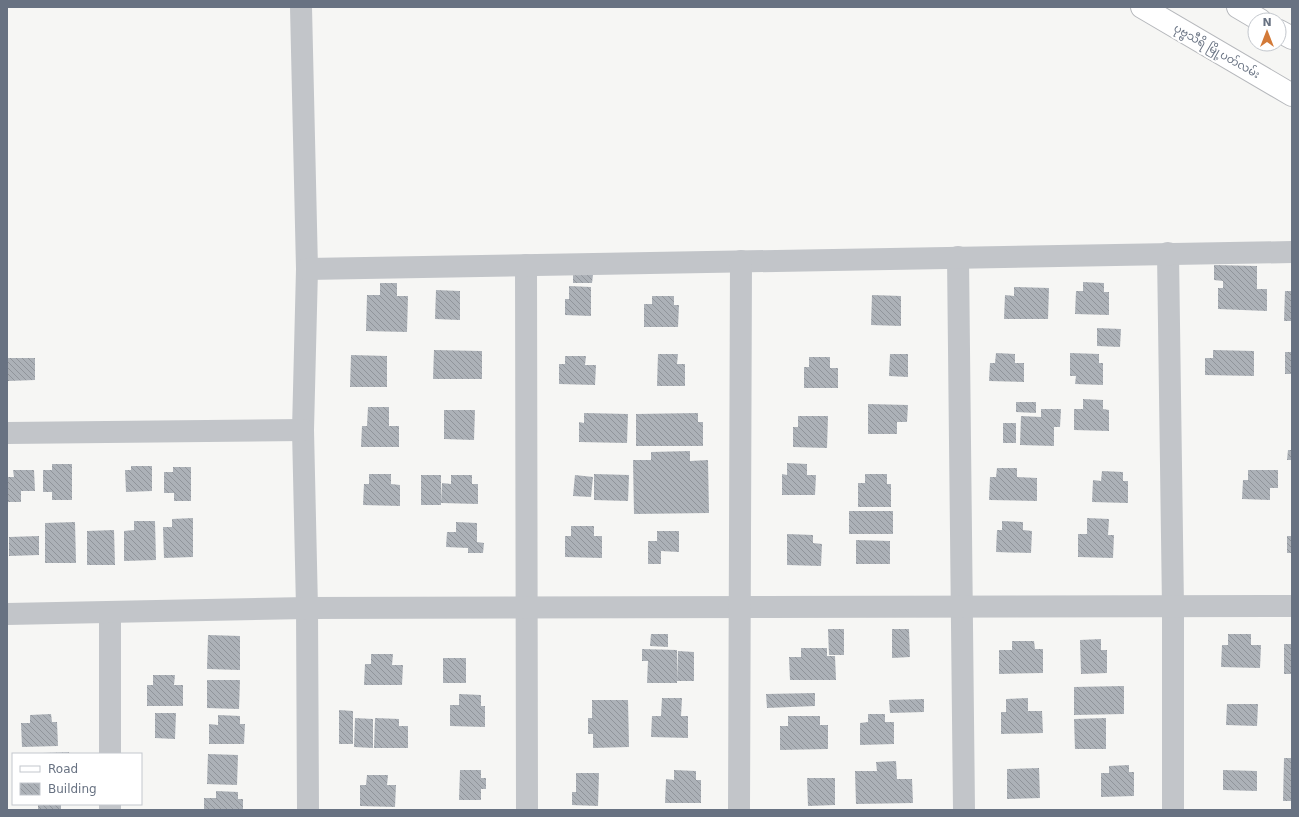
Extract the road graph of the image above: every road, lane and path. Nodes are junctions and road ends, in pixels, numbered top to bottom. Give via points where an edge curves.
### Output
1 (300, 7) edge
2 (1142, 7) edge
3 (1238, 7) edge
4 (1247, 12) edge
5 (1292, 95) edge
6 (1292, 252) edge
7 (1168, 253) junction
8 (958, 257) junction
9 (741, 261) junction
10 (526, 265) junction
11 (307, 269) junction
12 (303, 430) junction
13 (7, 433) edge
14 (1292, 606) edge
15 (307, 608) junction
16 (527, 608) junction
17 (740, 608) junction
18 (962, 608) junction
19 (1173, 608) junction
20 (110, 613) junction
21 (7, 614) edge
22 (110, 753) edge
23 (308, 810) edge
24 (527, 810) edge
25 (739, 810) edge
26 (964, 810) edge
27 (1173, 810) edge

1 - 11 street
2 - 5 main road, ပုဗ္ဗသီရိ မြို့ပတ်လမ်း
3 - 4 main road
6 - 7 street
7 - 8 street
7 - 19 street
8 - 9 street
8 - 18 street
9 - 10 street
9 - 17 street
10 - 11 street
10 - 16 street
11 - 12 street
12 - 13 street
12 - 15 street
14 - 19 street
15 - 16 street
15 - 20 street
15 - 23 street
16 - 17 street
16 - 24 street
17 - 18 street
17 - 25 street
18 - 19 street
18 - 26 street
19 - 27 street
20 - 21 street
20 - 22 street

